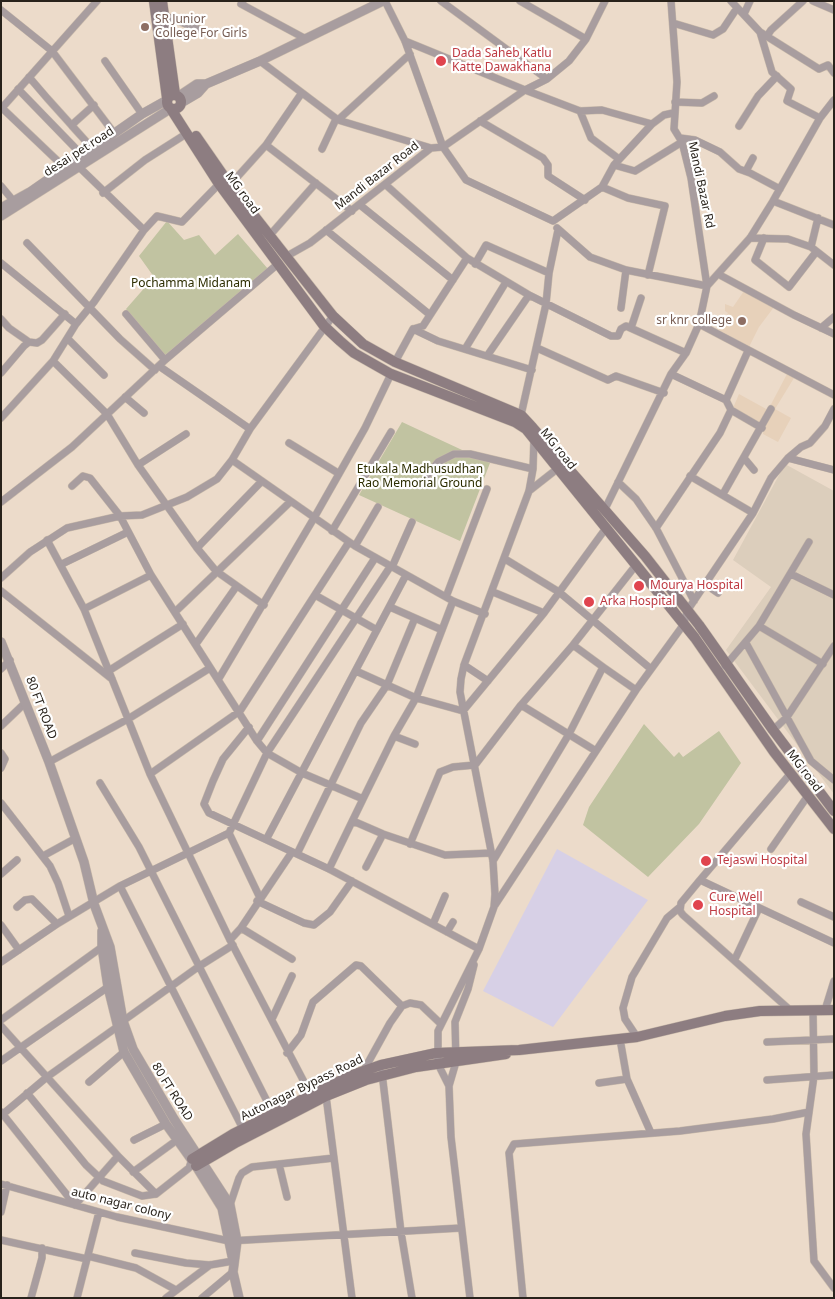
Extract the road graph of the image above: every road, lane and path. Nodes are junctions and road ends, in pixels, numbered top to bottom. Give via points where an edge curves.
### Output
1 (97, 1) edge
2 (154, 1) edge
3 (162, 1) edge
4 (384, 1) edge
5 (441, 1) edge
6 (520, 1) edge
7 (606, 1) edge
8 (671, 1) edge
9 (731, 1) edge
10 (750, 1) edge
11 (813, 1) edge
12 (240, 2) edge
13 (799, 2) edge
14 (737, 8) junction
15 (1, 10) edge
16 (834, 10) edge
17 (163, 14) junction
18 (744, 14) junction
19 (673, 22) junction
20 (206, 32) dead end
21 (760, 32) junction
22 (767, 36) junction
23 (586, 39) junction
24 (306, 40) junction
25 (405, 41) junction
26 (52, 51) junction
27 (410, 54) junction
28 (105, 61) dead end
29 (260, 61) junction
30 (834, 73) edge
31 (777, 76) junction
32 (29, 77) junction
33 (547, 79) junction
34 (18, 89) junction
35 (525, 90) junction
36 (301, 94) junction
37 (714, 96) dead end
38 (834, 100) edge
39 (174, 102) junction
40 (675, 102) junction
41 (94, 105) junction
42 (2, 109) edge
43 (580, 111) junction
44 (674, 113) junction
45 (142, 114) junction
46 (820, 118) junction
47 (337, 120) junction
48 (480, 121) junction
49 (652, 124) junction
50 (739, 126) dead end
51 (114, 133) junction
52 (186, 134) junction
53 (681, 140) junction
54 (266, 145) junction
55 (444, 146) junction
56 (92, 148) junction
57 (431, 148) junction
58 (322, 149) dead end
59 (82, 155) junction
60 (753, 158) dead end
61 (617, 162) junction
62 (64, 167) junction
63 (79, 167) junction
64 (746, 171) junction
65 (316, 183) junction
66 (219, 184) junction
67 (230, 185) junction
68 (386, 185) junction
69 (1, 186) edge
70 (602, 188) junction
71 (780, 189) junction
72 (103, 193) junction
73 (585, 200) junction
74 (773, 201) junction
75 (16, 204) junction
76 (360, 206) junction
77 (1, 208) edge
78 (352, 211) junction
79 (1, 216) edge
80 (818, 218) junction
81 (553, 221) junction
82 (834, 225) edge
83 (144, 230) junction
84 (326, 230) junction
85 (558, 230) junction
86 (270, 235) junction
87 (750, 238) junction
88 (764, 238) junction
89 (28, 243) dead end
90 (814, 249) junction
91 (467, 258) junction
92 (283, 259) junction
93 (1, 263) edge
94 (475, 264) junction
95 (834, 265) edge
96 (626, 270) junction
97 (549, 273) junction
98 (718, 274) junction
99 (648, 275) junction
100 (453, 280) junction
101 (506, 282) junction
102 (707, 286) junction
103 (529, 295) junction
104 (641, 298) dead end
105 (546, 304) junction
106 (88, 307) junction
107 (621, 308) dead end
108 (65, 314) junction
109 (126, 314) dead end
110 (429, 314) junction
111 (333, 316) junction
112 (834, 317) edge
113 (1, 319) edge
114 (76, 324) junction
115 (699, 324) junction
116 (324, 326) junction
117 (631, 328) junction
118 (821, 328) junction
119 (413, 329) junction
120 (834, 334) edge
121 (68, 339) junction
122 (29, 342) junction
123 (536, 348) junction
124 (465, 349) junction
125 (748, 351) junction
126 (686, 353) junction
127 (487, 356) junction
128 (53, 360) junction
129 (165, 360) junction
130 (394, 362) junction
131 (157, 368) junction
132 (532, 370) junction
133 (1, 373) edge
134 (104, 374) dead end
135 (391, 374) junction
136 (671, 374) junction
137 (664, 393) junction
138 (834, 395) edge
139 (125, 397) junction
140 (726, 400) junction
141 (771, 409) dead end
142 (834, 409) edge
143 (731, 410) junction
144 (144, 413) dead end
145 (107, 414) junction
146 (521, 415) junction
147 (1, 418) edge
148 (533, 428) junction
149 (762, 428) junction
150 (250, 429) junction
151 (391, 432) dead end
152 (186, 434) dead end
153 (534, 440) junction
154 (289, 443) dead end
155 (744, 458) junction
156 (788, 458) junction
157 (232, 460) junction
158 (138, 465) junction
159 (557, 468) junction
160 (533, 469) junction
161 (754, 470) dead end
162 (834, 470) edge
163 (338, 472) junction
164 (427, 476) dead end
165 (690, 476) junction
166 (261, 482) junction
167 (618, 482) junction
168 (72, 486) dead end
169 (487, 489) dead end
170 (529, 491) junction
171 (722, 494) junction
172 (1, 502) edge
173 (290, 502) junction
174 (167, 505) junction
175 (378, 507) dead end
176 (604, 509) junction
177 (753, 513) junction
178 (120, 516) junction
179 (314, 518) junction
180 (412, 522) dead end
181 (606, 528) junction
182 (656, 528) junction
183 (332, 531) junction
184 (128, 532) junction
185 (47, 540) junction
186 (809, 542) dead end
187 (352, 544) junction
188 (197, 548) junction
189 (375, 558) junction
190 (505, 559) junction
191 (62, 564) junction
192 (636, 565) junction
193 (391, 567) junction
194 (216, 570) junction
195 (791, 574) junction
196 (152, 575) junction
197 (406, 575) junction
198 (1, 578) edge
199 (705, 584) junction
200 (236, 587) junction
201 (1, 591) edge
202 (493, 592) junction
203 (560, 592) junction
204 (718, 593) dead end
205 (315, 595) junction
206 (834, 595) edge
207 (450, 599) junction
208 (694, 601) junction
209 (264, 605) junction
210 (390, 607) junction
211 (84, 609) junction
212 (342, 610) junction
213 (687, 610) junction
214 (175, 612) junction
215 (544, 613) junction
216 (485, 614) junction
217 (415, 618) junction
218 (356, 619) junction
219 (593, 619) junction
220 (183, 624) junction
221 (684, 624) junction
222 (759, 626) junction
223 (378, 630) junction
224 (442, 630) junction
225 (1, 642) edge
226 (746, 642) junction
227 (196, 644) junction
228 (573, 645) junction
229 (834, 646) edge
230 (10, 660) junction
231 (727, 664) junction
232 (824, 664) junction
233 (464, 666) junction
234 (603, 667) junction
235 (210, 668) junction
236 (1, 669) edge
237 (651, 669) junction
238 (110, 670) junction
239 (356, 671) junction
240 (719, 673) junction
241 (112, 679) junction
242 (218, 680) junction
243 (488, 681) junction
244 (386, 685) junction
245 (636, 690) junction
246 (416, 698) junction
247 (25, 703) junction
248 (521, 705) junction
249 (240, 711) junction
250 (464, 711) junction
251 (787, 717) junction
252 (128, 719) junction
253 (1, 726) edge
254 (249, 727) junction
255 (773, 730) junction
256 (569, 734) junction
257 (394, 736) junction
258 (257, 741) junction
259 (415, 744) dead end
260 (596, 751) junction
261 (1, 753) edge
262 (267, 753) junction
263 (49, 762) junction
264 (475, 765) junction
265 (1, 768) edge
266 (302, 773) junction
267 (150, 774) junction
268 (790, 774) junction
269 (834, 780) edge
270 (100, 783) dead end
271 (332, 785) junction
272 (807, 797) junction
273 (364, 799) junction
274 (1, 803) edge
275 (834, 811) edge
276 (353, 820) junction
277 (234, 824) junction
278 (834, 829) edge
279 (230, 833) junction
280 (383, 834) junction
281 (76, 838) junction
282 (267, 838) junction
283 (410, 844) junction
284 (771, 849) dead end
285 (295, 853) junction
286 (491, 853) junction
287 (189, 854) junction
288 (43, 856) junction
289 (16, 860) dead end
290 (492, 861) junction
291 (366, 867) dead end
292 (329, 869) junction
293 (151, 871) junction
294 (1, 874) edge
295 (700, 880) junction
296 (352, 881) junction
297 (120, 886) junction
298 (22, 892) dead end
299 (445, 896) dead end
300 (29, 898) junction
301 (258, 900) junction
302 (801, 902) dead end
303 (94, 904) junction
304 (17, 907) dead end
305 (494, 907) junction
306 (680, 907) junction
307 (760, 908) junction
308 (69, 916) junction
309 (834, 917) edge
310 (452, 922) dead end
311 (57, 924) junction
312 (433, 924) junction
313 (1, 925) edge
314 (102, 926) junction
315 (241, 928) junction
316 (448, 932) junction
317 (231, 942) junction
318 (834, 943) edge
319 (102, 947) junction
320 (479, 948) junction
321 (19, 950) junction
322 (292, 959) dead end
323 (734, 959) junction
324 (474, 960) junction
325 (1, 962) edge
326 (198, 967) junction
327 (292, 976) dead end
328 (834, 981) edge
329 (108, 986) junction
330 (171, 988) junction
331 (402, 1006) junction
332 (790, 1010) junction
333 (812, 1010) junction
334 (829, 1010) edge
335 (272, 1019) junction
336 (1, 1020) edge
337 (120, 1024) junction
338 (441, 1024) junction
339 (1, 1026) edge
340 (637, 1037) junction
341 (620, 1039) junction
342 (834, 1039) edge
343 (813, 1041) junction
344 (767, 1042) dead end
345 (21, 1046) junction
346 (519, 1050) junction
347 (456, 1051) junction
348 (124, 1052) junction
349 (287, 1053) junction
350 (437, 1058) junction
351 (1, 1061) edge
352 (456, 1062) junction
353 (364, 1070) junction
354 (381, 1070) junction
355 (834, 1075) edge
356 (814, 1076) junction
357 (47, 1077) junction
358 (627, 1079) junction
359 (767, 1080) dead end
360 (89, 1082) dead end
361 (599, 1083) dead end
362 (449, 1086) junction
363 (27, 1093) junction
364 (326, 1096) junction
365 (312, 1099) junction
366 (809, 1112) junction
367 (2, 1113) edge
368 (275, 1118) junction
369 (166, 1124) junction
370 (243, 1129) junction
371 (651, 1133) junction
372 (134, 1140) dead end
373 (177, 1140) junction
374 (118, 1156) junction
375 (334, 1158) junction
376 (198, 1160) junction
377 (279, 1164) junction
378 (133, 1172) junction
379 (99, 1178) junction
380 (4, 1184) edge
381 (156, 1194) junction
382 (287, 1197) dead end
383 (76, 1205) junction
384 (230, 1205) junction
385 (1, 1212) edge
386 (99, 1212) junction
387 (461, 1228) junction
388 (401, 1232) junction
389 (344, 1235) junction
390 (1, 1240) edge
391 (233, 1241) junction
392 (42, 1248) junction
393 (135, 1253) dead end
394 (88, 1258) junction
395 (233, 1262) junction
396 (210, 1265) junction
397 (233, 1272) junction
398 (834, 1288) edge
399 (176, 1290) junction
400 (80, 1297) edge
401 (237, 1297) edge
402 (31, 1298) edge
403 (166, 1298) edge
404 (202, 1298) edge
405 (352, 1298) edge
406 (412, 1298) edge
407 (470, 1298) edge
408 (523, 1298) edge

1 - 26 street
2 - 39 main road
3 - 17 main road
4 - 24 street
4 - 25 street
5 - 33 street
6 - 23 street
7 - 23 street
8 - 19 street, Mandi Bazar Rd
9 - 14 street
10 - 18 street
11 - 16 street
12 - 24 street
13 - 22 street
14 - 18 street
14 - 19 street via 723,29 713,35
15 - 26 street
17 - 20 street
17 - 39 main road
18 - 21 street
19 - 40 street, Mandi Bazar Rd
21 - 22 street
21 - 31 street via 772,72
22 - 30 street via 819,69 828,65
23 - 33 street via 569,61
24 - 29 street
25 - 27 street
25 - 35 street
26 - 32 street
26 - 41 street
27 - 47 street
27 - 55 street
28 - 45 street
29 - 36 street
29 - 39 street via 206,84 197,84
31 - 46 street via 791,89 787,101
31 - 50 street via 758,96
32 - 34 street
32 - 56 street
33 - 35 street, Mandi Bazar Road
34 - 42 street
34 - 59 street
35 - 43 street
35 - 48 street, Mandi Bazar Road
36 - 47 street
36 - 54 street
37 - 40 street via 702,104
38 - 46 street
39 - 45 street, desai pet road
39 - 52 main road, MG road
39 - 63 street, desai pet road
39 - 67 main road, MG road
40 - 44 street, Mandi Bazar Rd
41 - 51 street
41 - 56 street via 72,126
42 - 62 street
43 - 49 street via 602,110
43 - 61 street via 591,138
44 - 49 street via 664,115
44 - 53 street, Mandi Bazar Rd via 674,129
45 - 51 street, desai pet road
46 - 71 street
47 - 57 street
47 - 58 street
48 - 55 street, Mandi Bazar Road
48 - 73 street via 543,158 548,165 548,176
49 - 61 street
51 - 56 street, desai pet road
52 - 66 main road, MG road
52 - 72 street via 145,160
53 - 61 street via 635,171
53 - 64 street via 695,140 720,152 739,169
53 - 102 street, Mandi Bazar Rd via 698,214
54 - 65 street
54 - 67 street
55 - 57 street, Mandi Bazar Road
55 - 81 street via 466,180
56 - 59 street, desai pet road
57 - 68 street, Mandi Bazar Road
59 - 62 street, desai pet road
60 - 64 street
61 - 70 street
62 - 75 street, desai pet road
63 - 72 street
63 - 75 street, desai pet road
64 - 71 street
65 - 78 street
65 - 86 street
66 - 83 street via 182,222 157,216
66 - 92 main road, MG road
67 - 86 main road, MG road
68 - 76 street, Mandi Bazar Road
68 - 91 street
69 - 75 street
70 - 73 street
70 - 99 street via 665,206
71 - 74 street
72 - 83 street
73 - 81 street
74 - 80 street
74 - 87 street
75 - 77 street, desai pet road
75 - 79 street, desai pet road
76 - 78 street, Mandi Bazar Road
76 - 100 street
78 - 84 street, Mandi Bazar Road
80 - 82 street
80 - 90 street
81 - 85 street
83 - 106 street
84 - 92 street, Mandi Bazar Road
84 - 110 street
85 - 96 street via 584,254
85 - 97 street
86 - 92 main road, MG road
87 - 88 street
87 - 98 street
88 - 90 street via 788,239
88 - 90 street via 756,260 789,287
89 - 106 street
90 - 95 street
91 - 94 street
91 - 100 street
92 - 111 main road, MG road
92 - 116 main road, MG road
92 - 129 street, Mandi Bazar Road
93 - 108 street
94 - 97 street via 486,245
94 - 101 street
96 - 99 street
96 - 107 street
97 - 105 street
98 - 102 street
98 - 118 street
99 - 102 street
100 - 110 street
101 - 103 street
101 - 124 street
102 - 115 street
103 - 105 street
103 - 127 street
104 - 117 street
105 - 117 street via 611,336 618,336 624,326
105 - 123 street
106 - 114 street
106 - 131 street
108 - 114 street
108 - 122 street via 42,340
109 - 129 street
110 - 119 street via 423,326
111 - 116 street
111 - 130 main road, MG road via 363,344
112 - 118 street
113 - 122 street
114 - 121 street
115 - 125 street
115 - 126 street
116 - 135 main road, MG road via 354,353
116 - 150 street
117 - 126 street
118 - 120 street
119 - 124 street
119 - 130 street
121 - 128 street
121 - 134 street
122 - 133 street
123 - 132 street
123 - 137 street via 608,380 616,376
124 - 127 street
125 - 138 street
125 - 140 street
126 - 136 street
127 - 132 street
128 - 145 street
128 - 147 street
129 - 131 street, Mandi Bazar Road
130 - 146 main road, MG road
131 - 139 street, Mandi Bazar Road
131 - 150 street
132 - 146 street
135 - 153 main road, MG road via 515,422
135 - 163 street via 365,428
136 - 137 street
136 - 140 street
137 - 167 street
139 - 144 street
139 - 145 street, Mandi Bazar Road
140 - 143 street
141 - 149 street
142 - 156 street via 810,443
143 - 149 street
143 - 165 street via 720,433
145 - 158 street
145 - 172 street, Mandi Bazar Road
146 - 148 main road, MG road
148 - 153 street
148 - 176 main road, MG road
149 - 155 street
150 - 157 street
151 - 183 street
152 - 158 street
153 - 159 main road, MG road
153 - 160 street
154 - 163 street
155 - 161 street
155 - 171 street
156 - 162 street
156 - 177 street via 771,478
157 - 166 street
157 - 174 street via 217,478
158 - 174 street
159 - 170 street
159 - 181 main road, MG road
160 - 164 street via 470,454 454,454 438,462
160 - 170 street
163 - 179 street
165 - 171 street
165 - 182 street
166 - 173 street
166 - 188 street
167 - 176 street
167 - 182 street via 636,499
168 - 178 street via 83,476 90,478
169 - 207 street
170 - 190 street
171 - 177 street
173 - 179 street
173 - 194 street
174 - 178 street via 142,516
174 - 188 street
175 - 187 street
176 - 213 main road, MG road
177 - 199 street
178 - 184 street
178 - 185 street via 75,526
179 - 183 street
179 - 209 street
180 - 193 street
181 - 192 main road, MG road
181 - 203 street
182 - 208 street
183 - 187 street
184 - 191 street
184 - 196 street
185 - 191 street
185 - 198 street
186 - 195 street
187 - 189 street
187 - 205 street
188 - 194 street
189 - 193 street
189 - 212 street
190 - 202 street
190 - 203 street
191 - 211 street
192 - 219 street
192 - 221 main road, MG road
193 - 197 street
193 - 218 street
194 - 200 street
194 - 214 street
195 - 206 street
195 - 222 street
196 - 211 street
196 - 214 street
197 - 207 street
197 - 210 street
199 - 204 street
199 - 208 street
200 - 209 street
200 - 227 street
201 - 241 street
202 - 215 street
202 - 216 street
203 - 215 street
203 - 219 street
205 - 212 street
205 - 249 street
207 - 216 street
207 - 224 street
208 - 213 street
209 - 242 street
210 - 217 street
210 - 223 street
211 - 238 street
212 - 218 street
212 - 258 street
213 - 221 street
213 - 231 main road, MG road
214 - 220 street
215 - 243 street
216 - 233 street
217 - 224 street
217 - 244 street
218 - 223 street
218 - 262 street
219 - 228 street
219 - 237 street
220 - 227 street
220 - 238 street
221 - 237 street
221 - 240 main road, MG road
222 - 226 street
222 - 232 street
223 - 239 street
224 - 246 street
225 - 230 street, 80 FT ROAD
226 - 231 street
226 - 251 street
227 - 235 street
228 - 234 street
228 - 248 street
229 - 232 street
230 - 236 street
230 - 247 street, 80 FT ROAD
231 - 240 street
231 - 255 main road, MG road
232 - 251 street
233 - 243 street
233 - 250 street via 460,692
234 - 245 street
234 - 256 street
235 - 242 street
235 - 252 street
237 - 245 street
238 - 241 street
239 - 244 street
239 - 266 street
240 - 268 main road, MG road
241 - 252 street
242 - 249 street
243 - 250 street
244 - 246 street
244 - 271 street via 361,723
245 - 260 street
246 - 250 street
246 - 257 street
247 - 253 street
247 - 263 street, 80 FT ROAD
248 - 256 street
248 - 264 street
249 - 254 street
249 - 267 street
250 - 264 street
251 - 255 street
251 - 269 street via 811,761
252 - 263 street
252 - 267 street
254 - 258 street
254 - 277 street via 223,760 204,804 209,813
255 - 275 main road, MG road
256 - 260 street
256 - 290 street
257 - 259 street
257 - 273 street
258 - 262 street
260 - 305 street
261 - 265 street via 5,759
262 - 266 street
262 - 277 street
263 - 281 street, 80 FT ROAD
264 - 283 street via 440,772
264 - 286 street
266 - 271 street
266 - 282 street
267 - 287 street
268 - 272 main road, MG road
268 - 295 street
270 - 293 street
271 - 273 street
271 - 285 street
272 - 278 main road, MG road
272 - 284 street
273 - 276 street
274 - 288 street
276 - 280 street
276 - 292 street
277 - 279 street
277 - 282 street
279 - 287 street
279 - 301 street
280 - 283 street
280 - 291 street
281 - 288 street
281 - 303 street, 80 FT ROAD
282 - 285 street
283 - 286 street via 445,855
285 - 292 street
285 - 301 street
286 - 290 street
287 - 293 street
287 - 317 street
288 - 308 street via 58,883
289 - 294 street
290 - 305 street
292 - 296 street
293 - 297 street
293 - 326 street
295 - 306 street
295 - 307 street
296 - 301 street via 330,912 314,924 304,923
296 - 312 street
297 - 303 street
297 - 330 street
298 - 300 street
299 - 312 street
300 - 304 street
300 - 311 street
301 - 315 street
302 - 309 street
303 - 308 street
303 - 314 street, 80 FT ROAD
305 - 320 street
306 - 323 street via 683,915
306 - 340 street via 666,918 632,976 623,1008 626,1020
307 - 318 street
307 - 323 street
308 - 311 street
310 - 316 street
311 - 321 street
312 - 316 street
313 - 321 street
314 - 319 street, 80 FT ROAD
314 - 337 street, 80 FT ROAD via 110,947
315 - 317 street
315 - 322 street
316 - 320 street
317 - 326 street
317 - 335 street
319 - 329 street, 80 FT ROAD
319 - 336 street
320 - 324 street
321 - 325 street
323 - 332 street
324 - 338 street
324 - 347 street via 472,978 455,1022
326 - 330 street
326 - 368 street
327 - 335 street
328 - 334 street
329 - 337 street, 80 FT ROAD
329 - 345 street
330 - 337 street
330 - 370 street
331 - 338 street via 410,1003 420,1005
331 - 349 street via 361,966 356,965 313,1002 301,1035
331 - 353 street
332 - 333 main road, Autonagar Bypass Road
332 - 340 main road, Autonagar Bypass Road via 725,1016
333 - 334 main road, Autonagar Bypass Road
333 - 343 street
335 - 349 street
337 - 348 street, 80 FT ROAD
337 - 357 street
337 - 376 street, 80 FT ROAD
338 - 350 street via 437,1036
339 - 345 street
340 - 341 main road, Autonagar Bypass Road
341 - 346 main road, Autonagar Bypass Road
341 - 358 street
342 - 343 street
343 - 344 street
343 - 356 street
345 - 351 street
345 - 357 street
346 - 347 main road, Autonagar Bypass Road
346 - 352 main road, Autonagar Bypass Road via 501,1056
347 - 350 main road, Autonagar Bypass Road
347 - 352 street
348 - 360 street
348 - 369 street, 80 FT ROAD
349 - 365 street
350 - 352 main road, Autonagar Bypass Road
350 - 354 main road, Autonagar Bypass Road
350 - 362 street
352 - 362 street
353 - 354 main road, Autonagar Bypass Road
353 - 365 main road, Autonagar Bypass Road
354 - 364 main road, Autonagar Bypass Road
354 - 388 street
355 - 356 street
356 - 359 street
356 - 366 street
357 - 363 street
357 - 374 street
358 - 361 street
358 - 371 street
362 - 387 street via 450,1137
363 - 367 street
363 - 379 street
364 - 365 main road, Autonagar Bypass Road
364 - 375 street
365 - 368 main road, Autonagar Bypass Road
366 - 371 street via 731,1125
366 - 398 street via 806,1134 814,1261
367 - 383 street
368 - 370 main road, Autonagar Bypass Road
368 - 376 main road, Autonagar Bypass Road
369 - 372 street
369 - 373 street, 80 FT ROAD
370 - 376 main road, Autonagar Bypass Road
371 - 408 street via 514,1144 509,1153
373 - 376 street, 80 FT ROAD
373 - 378 street
374 - 378 street
374 - 379 street
375 - 377 street
375 - 389 street
376 - 381 street
376 - 384 street, 80 FT ROAD
376 - 391 street, 80 FT ROAD via 222,1208
377 - 382 street
377 - 384 street via 252,1167 242,1173
378 - 381 street
379 - 381 street via 142,1196
379 - 383 street
380 - 383 street, auto nagar colony
380 - 385 street
383 - 386 street, auto nagar colony
384 - 391 street, 80 FT ROAD
386 - 391 street, auto nagar colony
386 - 394 street
387 - 388 street, auto nagar colony
387 - 407 street
388 - 389 street, auto nagar colony
388 - 406 street
389 - 391 street, auto nagar colony
389 - 405 street
390 - 392 street
391 - 395 street, 80 FT ROAD
392 - 394 street
392 - 402 street
393 - 396 street
394 - 399 street via 136,1268
394 - 400 street
395 - 396 street
395 - 397 street, 80 FT ROAD
396 - 399 street
397 - 401 street, 80 FT ROAD
397 - 404 street
399 - 403 street

